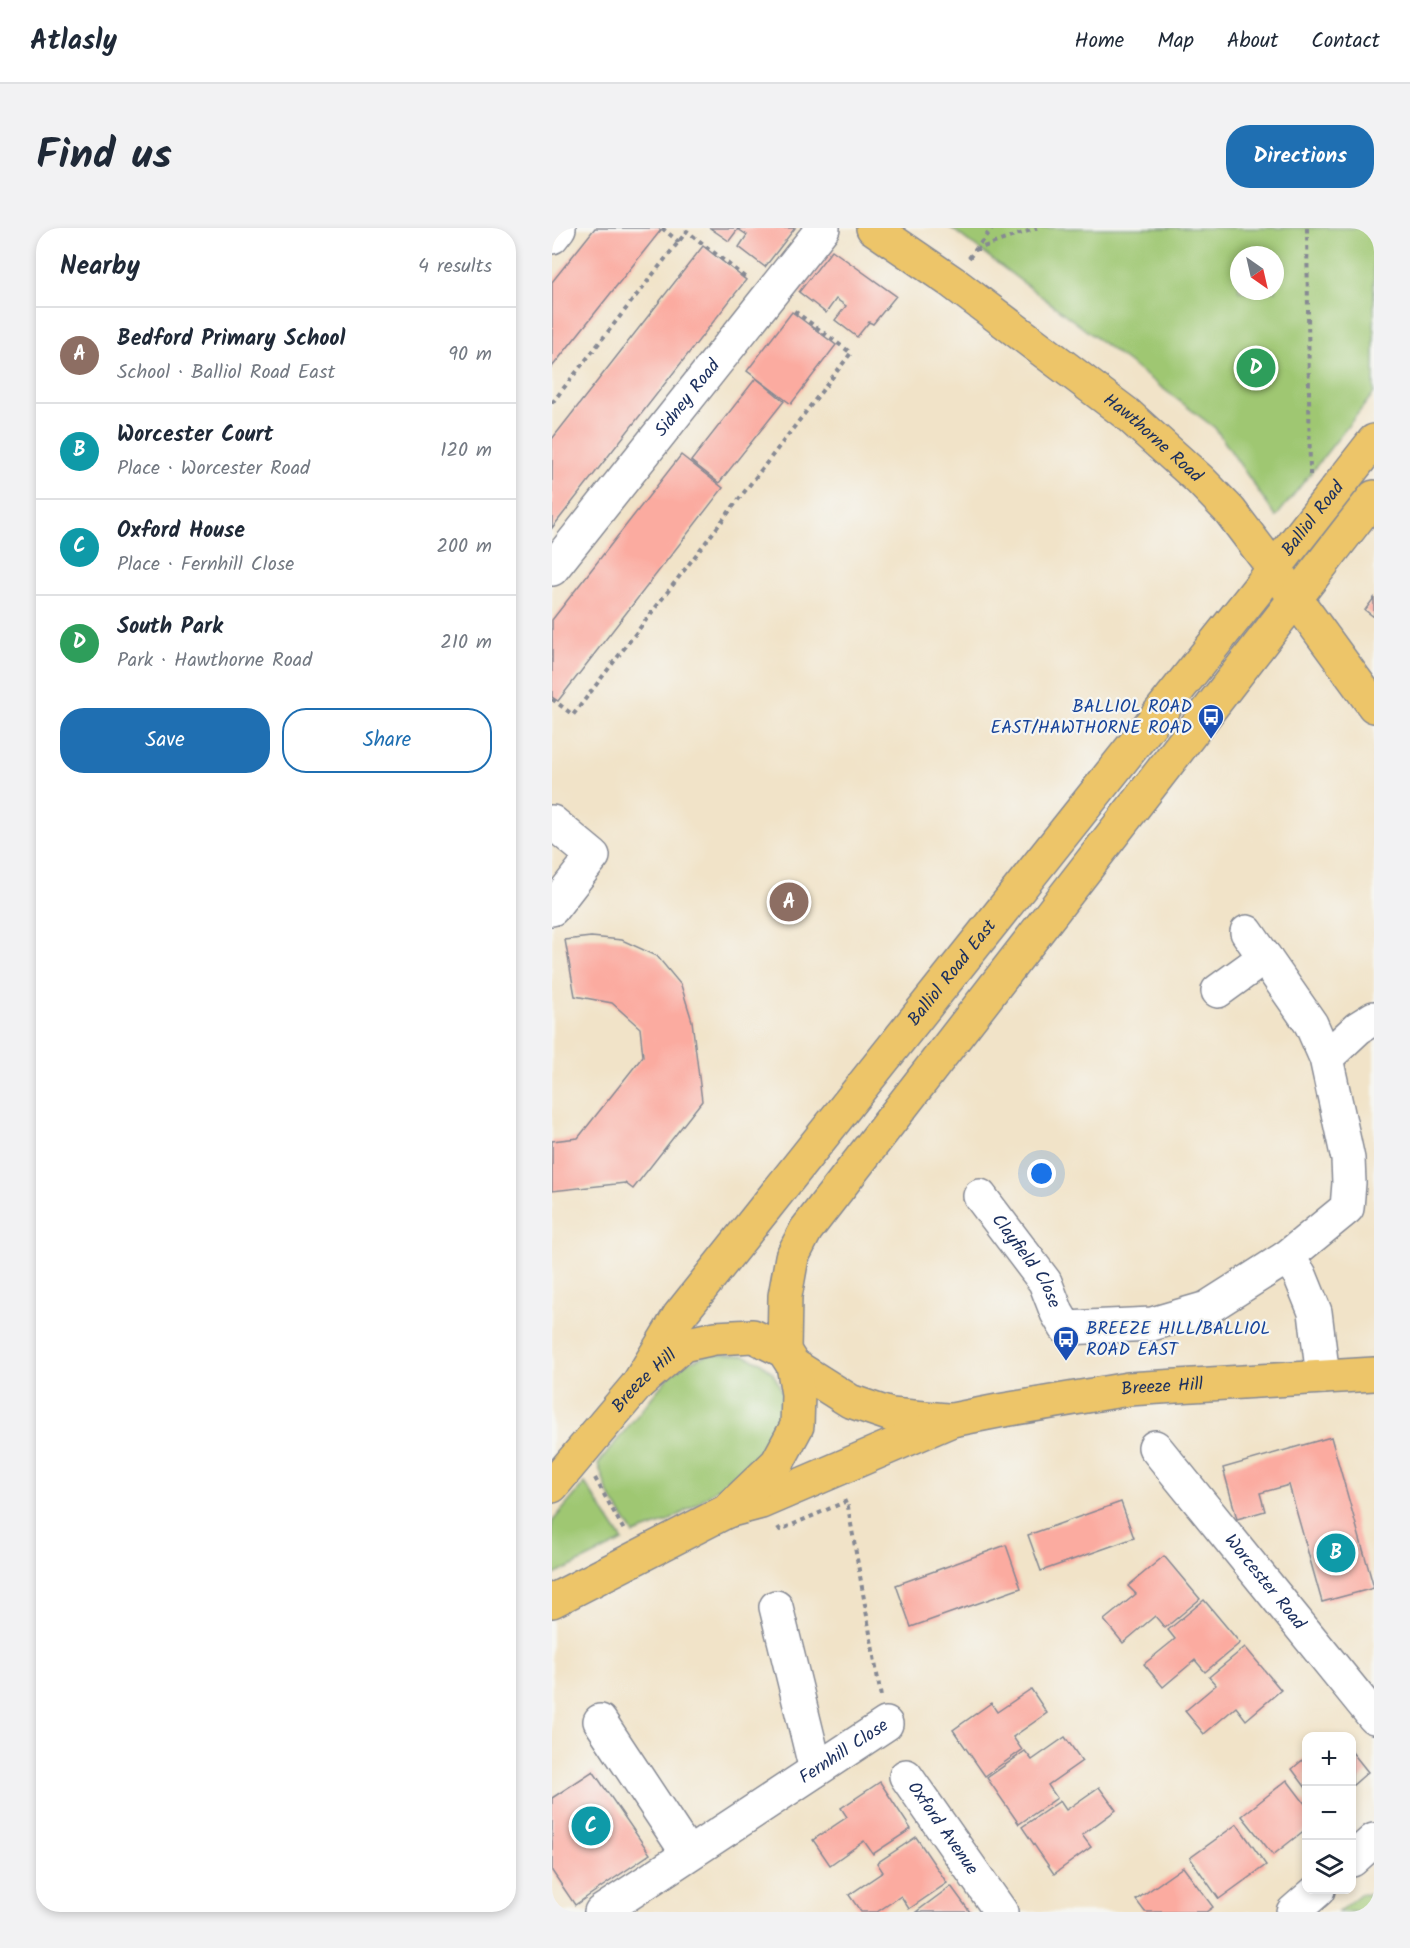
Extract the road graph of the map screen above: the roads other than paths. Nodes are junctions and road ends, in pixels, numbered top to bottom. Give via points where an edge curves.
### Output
1 (559, 228) edge
2 (823, 228) edge
3 (873, 228) edge
4 (552, 237) edge
5 (1374, 441) edge
6 (1374, 496) edge
7 (552, 569) edge
8 (1274, 569) junction
9 (1295, 598) junction
10 (1374, 706) edge
11 (552, 822) edge
12 (552, 909) edge
13 (1218, 991) dead end
14 (1374, 1018) edge
15 (1326, 1058) junction
16 (981, 1196) dead end
17 (1287, 1257) junction
18 (789, 1358) junction
19 (1374, 1374) edge
20 (1323, 1377) junction
21 (638, 1384) junction
22 (952, 1420) junction
23 (1155, 1447) dead end
24 (552, 1486) edge
25 (727, 1511) junction
26 (552, 1601) edge
27 (776, 1607) dead end
28 (1374, 1717) edge
29 (600, 1721) dead end
30 (886, 1724) road end
31 (816, 1770) junction
32 (906, 1776) dead end
33 (1374, 1840) edge
34 (688, 1854) junction
35 (1356, 1856) edge
36 (1313, 1894) edge
37 (600, 1912) edge
38 (1001, 1912) edge
39 (1293, 1912) edge

1 - 4 street
2 - 7 street, Sidney Road
3 - 8 main road, Hawthorne Road via 952,282 1127,414 1230,511
5 - 8 main road, Balliol Road
6 - 9 main road, Balliol Road
8 - 9 main road, Hawthorne Road
8 - 21 main road, Balliol Road East via 679,1316
9 - 10 main road, Hawthorne Road
9 - 18 main road via 806,1230 792,1257 785,1296
11 - 12 street via 593,856
13 - 15 street via 1256,944 1311,1024
14 - 15 street
15 - 17 street via 1348,1159 1347,1208
16 - 17 street, Clayfield Close via 1046,1282 1066,1328 1152,1324 1207,1308
17 - 20 street via 1300,1275 1315,1312
18 - 21 main road, Breeze Hill via 753,1336 715,1338 683,1346
18 - 22 main road, Breeze Hill via 850,1401 891,1415
18 - 25 main road, Breeze Hill via 798,1394 797,1426 777,1463
19 - 20 main road, Breeze Hill
20 - 22 main road, Breeze Hill via 1128,1389
21 - 24 main road, Breeze Hill
22 - 25 main road, Breeze Hill via 761,1502
23 - 28 street, Worcester Road
25 - 26 main road, Breeze Hill
27 - 31 street
29 - 34 street
30 - 31 street, Fernhill Close
31 - 34 street, Fernhill Close
32 - 38 street, Oxford Avenue
33 - 35 street
34 - 37 street, Fernhill Close
36 - 39 street

